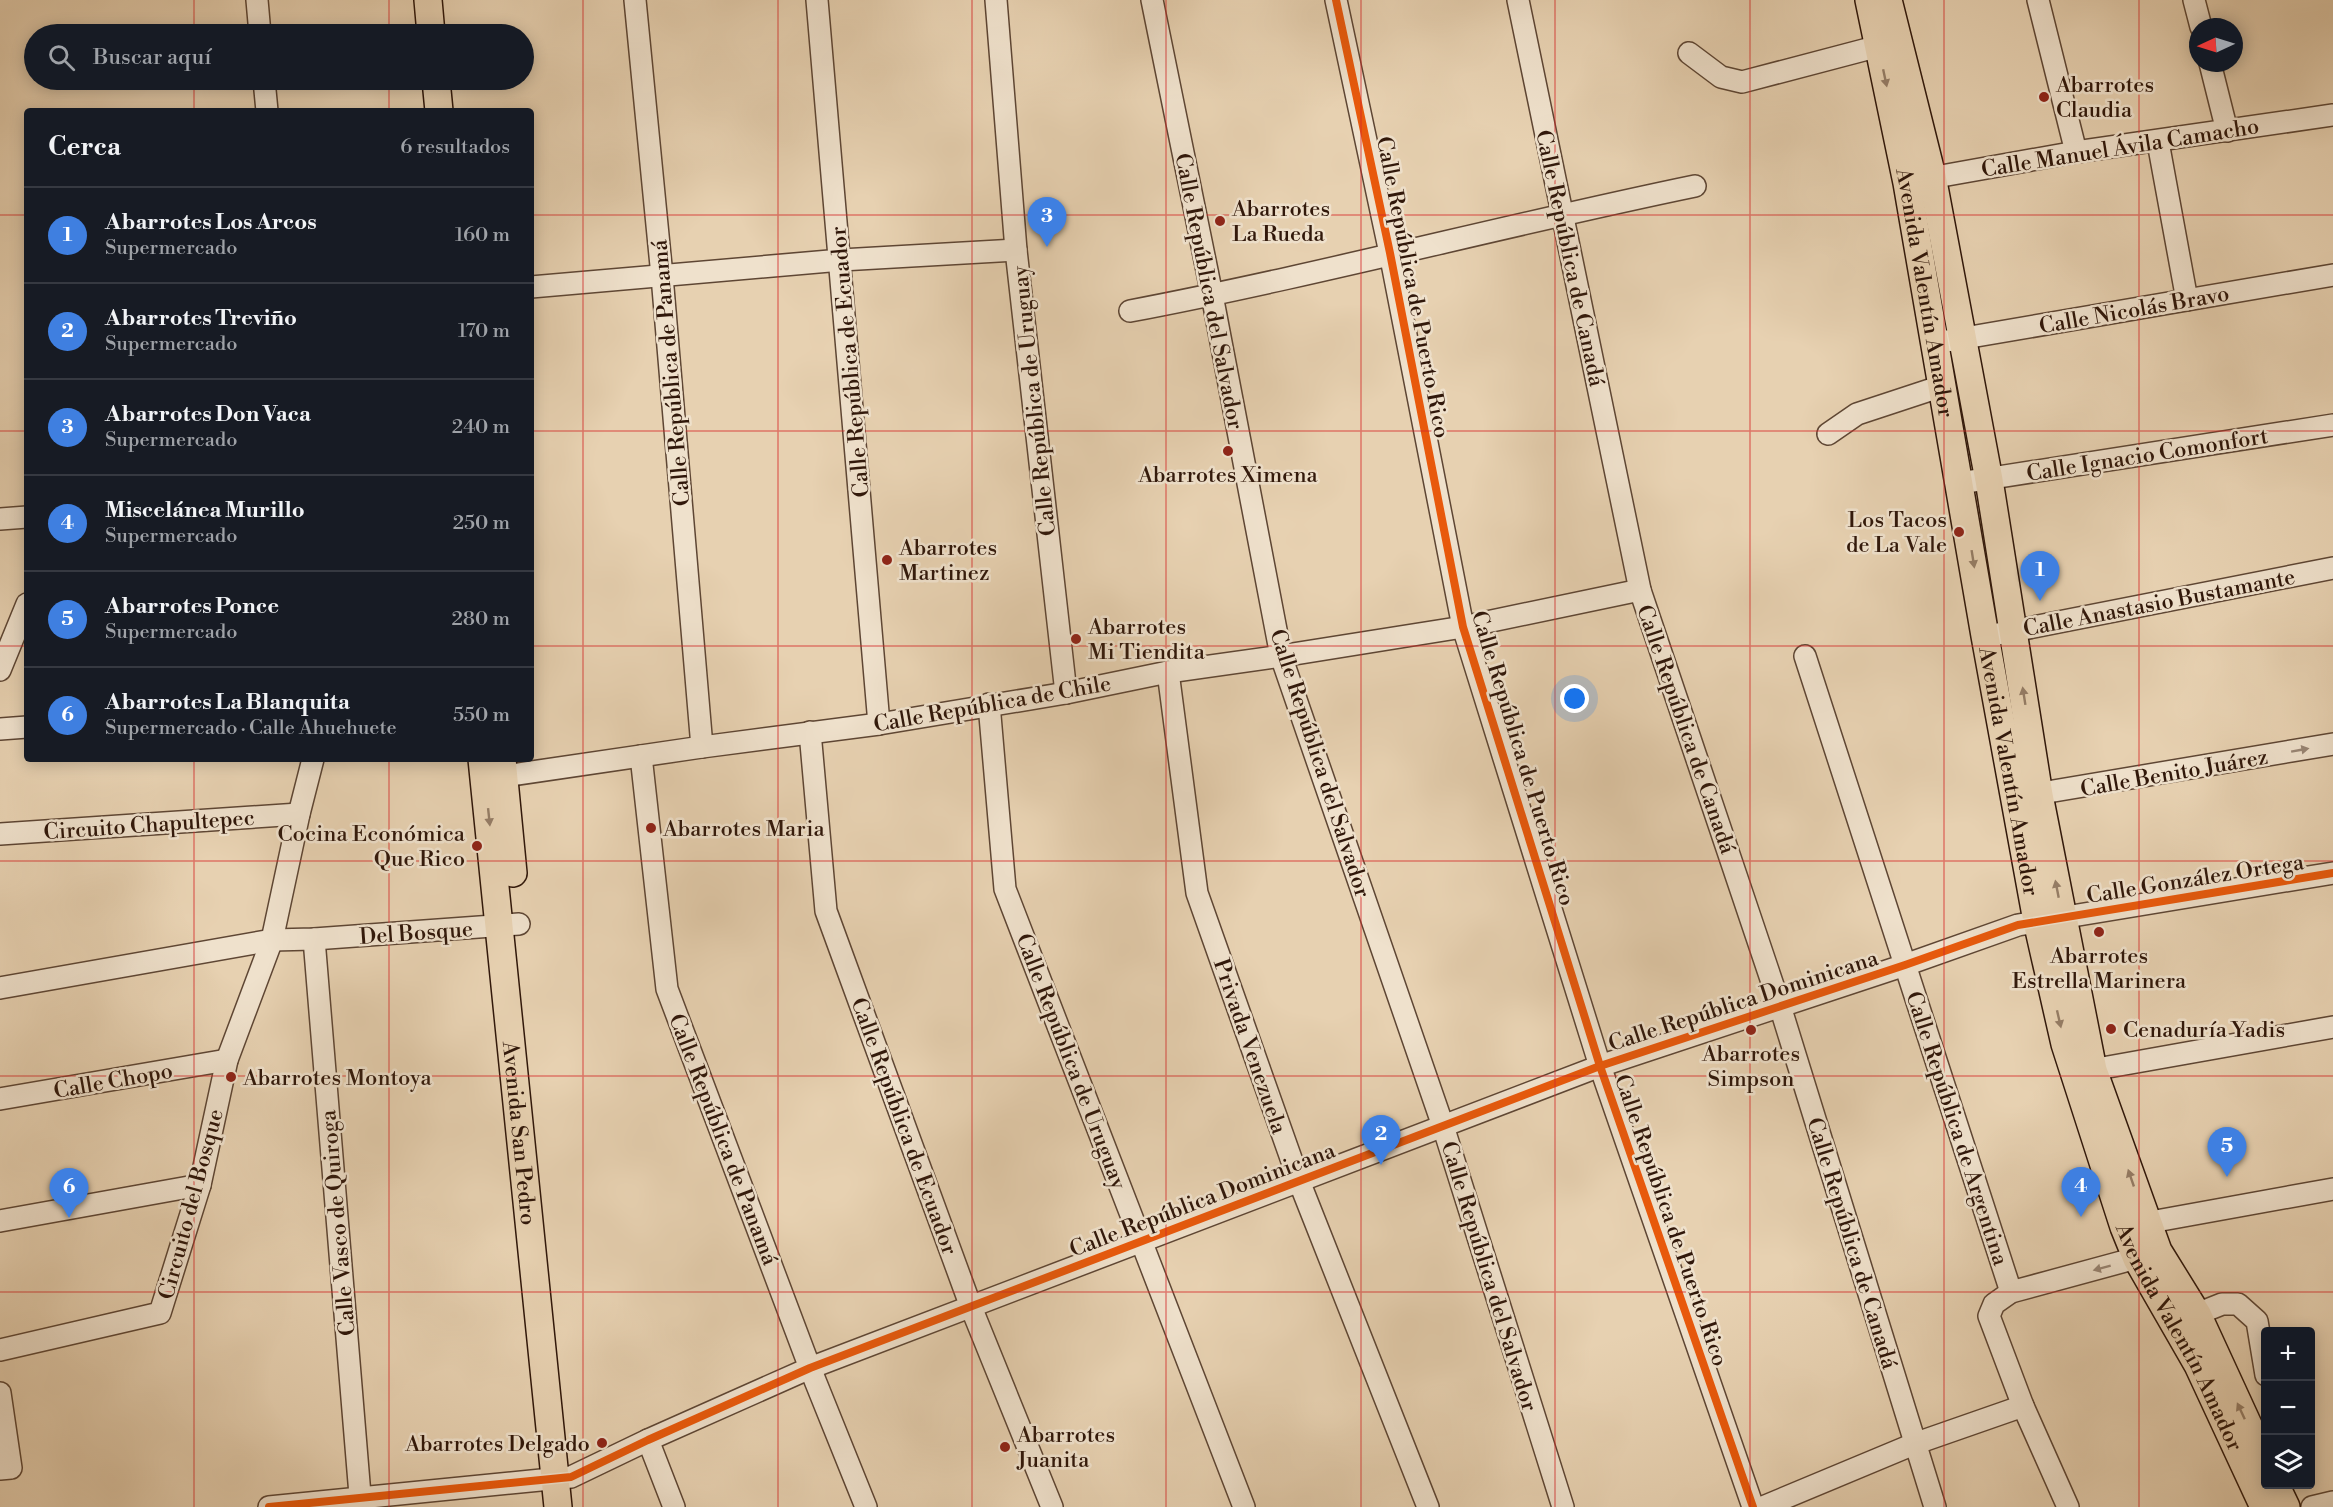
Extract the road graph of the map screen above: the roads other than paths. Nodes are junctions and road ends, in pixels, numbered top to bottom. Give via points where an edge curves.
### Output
1 (257, 0) edge
2 (413, 0) edge
3 (428, 0) edge
4 (635, 0) edge
5 (817, 0) edge
6 (996, 0) edge
7 (1152, 0) edge
8 (1336, 0) edge
9 (1518, 0) edge
10 (1869, 0) edge
11 (1888, 0) edge
12 (2038, 0) edge
13 (2194, 0) edge
14 (2198, 18) edge
15 (259, 24) edge
16 (415, 24) edge
17 (430, 24) edge
18 (1879, 46) junction
19 (1689, 53) dead end
20 (2212, 72) edge
21 (265, 90) edge
22 (421, 90) edge
23 (437, 90) edge
24 (267, 108) edge
25 (423, 108) edge
26 (439, 108) edge
27 (2333, 116) edge
28 (2227, 131) junction
29 (2158, 142) junction
30 (2076, 152) junction
31 (1919, 180) junction
32 (1695, 186) dead end
33 (1562, 213) junction
34 (1016, 250) junction
35 (1390, 253) junction
36 (841, 260) junction
37 (2333, 275) edge
38 (662, 276) junction
39 (534, 287) edge
40 (1212, 295) junction
41 (2187, 300) junction
42 (1130, 311) dead end
43 (1963, 339) junction
44 (1935, 343) junction
45 (1942, 386) junction
46 (2333, 425) edge
47 (1828, 434) dead end
48 (1989, 480) junction
49 (1960, 483) junction
50 (24, 517) edge
51 (0, 519) edge
52 (2333, 568) edge
53 (1640, 590) junction
54 (24, 611) edge
55 (1463, 627) junction
56 (2014, 631) junction
57 (1985, 636) junction
58 (1281, 656) junction
59 (1804, 656) dead end
60 (0, 670) edge
61 (1168, 672) junction
62 (1066, 693) junction
63 (989, 704) junction
64 (879, 724) junction
65 (24, 727) edge
66 (0, 729) edge
67 (810, 732) junction
68 (2333, 744) edge
69 (702, 747) junction
70 (641, 756) junction
71 (312, 762) edge
72 (493, 768) edge
73 (2027, 796) junction
74 (298, 814) junction
75 (0, 834) edge
76 (2333, 873) edge
77 (2050, 919) junction
78 (510, 925) junction
79 (314, 939) junction
80 (272, 940) junction
81 (1905, 965) junction
82 (0, 988) edge
83 (1780, 1006) junction
84 (2333, 1027) edge
85 (227, 1060) junction
86 (1600, 1066) junction
87 (2083, 1072) junction
88 (0, 1099) edge
89 (1443, 1126) junction
90 (1299, 1181) junction
91 (200, 1185) junction
92 (2333, 1189) edge
93 (0, 1221) edge
94 (2136, 1225) junction
95 (1142, 1241) junction
96 (2147, 1255) junction
97 (2011, 1292) junction
98 (971, 1307) junction
99 (2197, 1314) junction
100 (2261, 1348) edge
101 (0, 1350) edge
102 (810, 1368) junction
103 (0, 1393) edge
104 (2023, 1406) junction
105 (648, 1440) junction
106 (1914, 1444) junction
107 (2261, 1454) edge
108 (0, 1469) edge
109 (563, 1478) junction
110 (2277, 1489) edge
111 (361, 1502) edge
112 (2333, 1502) edge
113 (268, 1507) edge
114 (558, 1507) edge
115 (573, 1507) edge
116 (674, 1507) edge
117 (866, 1507) edge
118 (1052, 1507) edge
119 (1244, 1507) edge
120 (1428, 1507) edge
121 (1563, 1507) edge
122 (1753, 1507) edge
123 (1763, 1507) edge
124 (1935, 1507) edge
125 (2068, 1507) edge
126 (2264, 1507) edge
127 (2286, 1507) edge
128 (2312, 1507) edge

1 - 15 street
2 - 16 main road
3 - 17 main road
4 - 38 street, Calle República de Panamá
5 - 36 street, Calle República de Ecuador
6 - 34 street, Calle República de Uruguay
7 - 40 street, Calle República del Salvador
8 - 35 street, Calle República de Puerto Rico
9 - 33 street, Calle República de Canadá
10 - 18 main road, Avenida Valentín Amador
11 - 31 main road, Avenida Valentín Amador
12 - 30 street
13 - 14 street
18 - 19 street via 1742,82 1721,77
18 -> 31 main road, Avenida Valentín Amador
20 - 28 street
21 - 24 street
22 - 25 main road
23 - 26 main road
27 - 28 street, Calle Manuel Ávila Camacho
28 - 29 street, Calle Manuel Ávila Camacho
29 - 30 street, Calle Manuel Ávila Camacho
29 - 41 street
30 - 31 street, Calle Manuel Ávila Camacho
31 - 43 main road, Avenida Valentín Amador
31 - 44 main road, Avenida Valentín Amador
32 - 33 street
33 - 35 street
33 - 53 street, Calle República de Canadá
34 - 36 street
34 - 62 street, Calle República de Uruguay
35 - 40 street
35 - 55 street, Calle República de Puerto Rico
36 - 38 street
36 - 64 street, Calle República de Ecuador
37 - 41 street, Calle Nicolás Bravo
38 - 39 street
38 - 69 street, Calle República de Panamá
40 - 42 street
40 - 58 street, Calle República del Salvador
41 - 43 street, Calle Nicolás Bravo
43 - 44 street, Calle Nicolás Bravo
43 - 48 main road, Avenida Valentín Amador
44 - 45 main road, Avenida Valentín Amador
45 - 47 street via 1857,414
45 - 49 main road, Avenida Valentín Amador
46 - 48 street, Calle Ignacio Comonfort
48 - 49 street, Calle Ignacio Comonfort
48 - 56 main road, Avenida Valentín Amador
49 -> 57 main road, Avenida Valentín Amador
50 - 51 street
52 - 56 street, Calle Anastasio Bustamante
53 - 55 street, Calle República de Chile
53 - 83 street, Calle República de Canadá
54 - 60 street
55 - 58 street, Calle República de Chile
55 - 86 street, Calle República de Puerto Rico
56 - 57 street, Calle Anastasio Bustamante
73 -> 56 main road, Avenida Valentín Amador
57 - 73 main road, Avenida Valentín Amador
58 - 61 street, Calle República de Chile
58 - 89 street, Calle República del Salvador
59 - 81 street, Calle República de Argentina
61 - 62 street, Calle República de Chile
61 - 90 street, Privada Venezuela via 1197,893
62 - 63 street, Calle República de Chile
63 - 64 street, Calle República de Chile
63 - 95 street, Calle República de Uruguay via 1005,889
64 - 67 street, Calle República de Chile
65 - 66 street
67 - 69 street, Calle República de Chile
67 - 98 street, Calle República de Ecuador via 826,911
73 -> 68 street, Calle Benito Juárez
69 - 70 street, Calle República de Chile
70 - 72 street, Calle República de Chile
70 - 102 street, Calle República de Panamá via 667,989
71 - 74 street, Circuito del Bosque
72 - 78 main road, Avenida San Pedro
73 - 77 main road, Avenida Valentín Amador
74 - 75 street, Circuito Chapultepec
74 - 80 street, Circuito del Bosque
76 - 77 street, Calle González Ortega
77 - 81 street, Calle República Dominicana via 2018,925
77 - 87 main road, Avenida Valentín Amador
78 - 79 street, Del Bosque
78 - 109 main road, Avenida San Pedro
79 - 80 street
79 - 111 street, Calle Vasco de Quiroga
80 - 82 street
80 - 85 street, Circuito del Bosque
81 - 83 street, Calle República Dominicana
81 - 97 street, Calle República de Argentina
83 - 86 street, Calle República Dominicana
83 - 106 street, Calle República de Canadá
84 - 87 street
85 - 88 street, Calle Chopo
85 - 91 street, Circuito del Bosque
86 - 89 street, Calle República Dominicana
86 - 122 street, Calle República de Puerto Rico
87 - 94 main road, Avenida Valentín Amador
89 - 90 street, Calle República Dominicana
89 - 121 street, Calle República del Salvador
90 - 95 street, Calle República Dominicana
90 - 120 street, Privada Venezuela
91 - 93 street
91 - 101 street, Circuito del Bosque via 160,1313
92 - 94 street
94 - 96 main road, Avenida Valentín Amador
95 - 98 street, Calle República Dominicana
95 - 119 street, Calle República de Uruguay
96 -> 97 street
96 - 99 main road, Avenida Valentín Amador
96 - 126 main road, Avenida Valentín Amador
97 - 104 street via 1994,1304 1989,1316
98 - 102 street, Calle República Dominicana
98 - 118 street, Calle República de Ecuador
99 - 100 street via 2222,1304 2238,1304 2257,1321
107 -> 99 main road, Avenida Valentín Amador
102 - 105 street, Calle República Dominicana
102 - 117 street, Calle República de Panamá
103 - 108 street via 11,1468
104 - 106 street
104 - 125 street
105 - 109 street, Calle República Dominicana
105 - 116 street
106 - 123 street
106 - 124 street, Calle República de Canadá
109 - 111 street
109 - 114 main road, Avenida San Pedro
109 - 115 main road, Avenida San Pedro
110 - 127 main road
111 - 113 street
112 - 128 street

